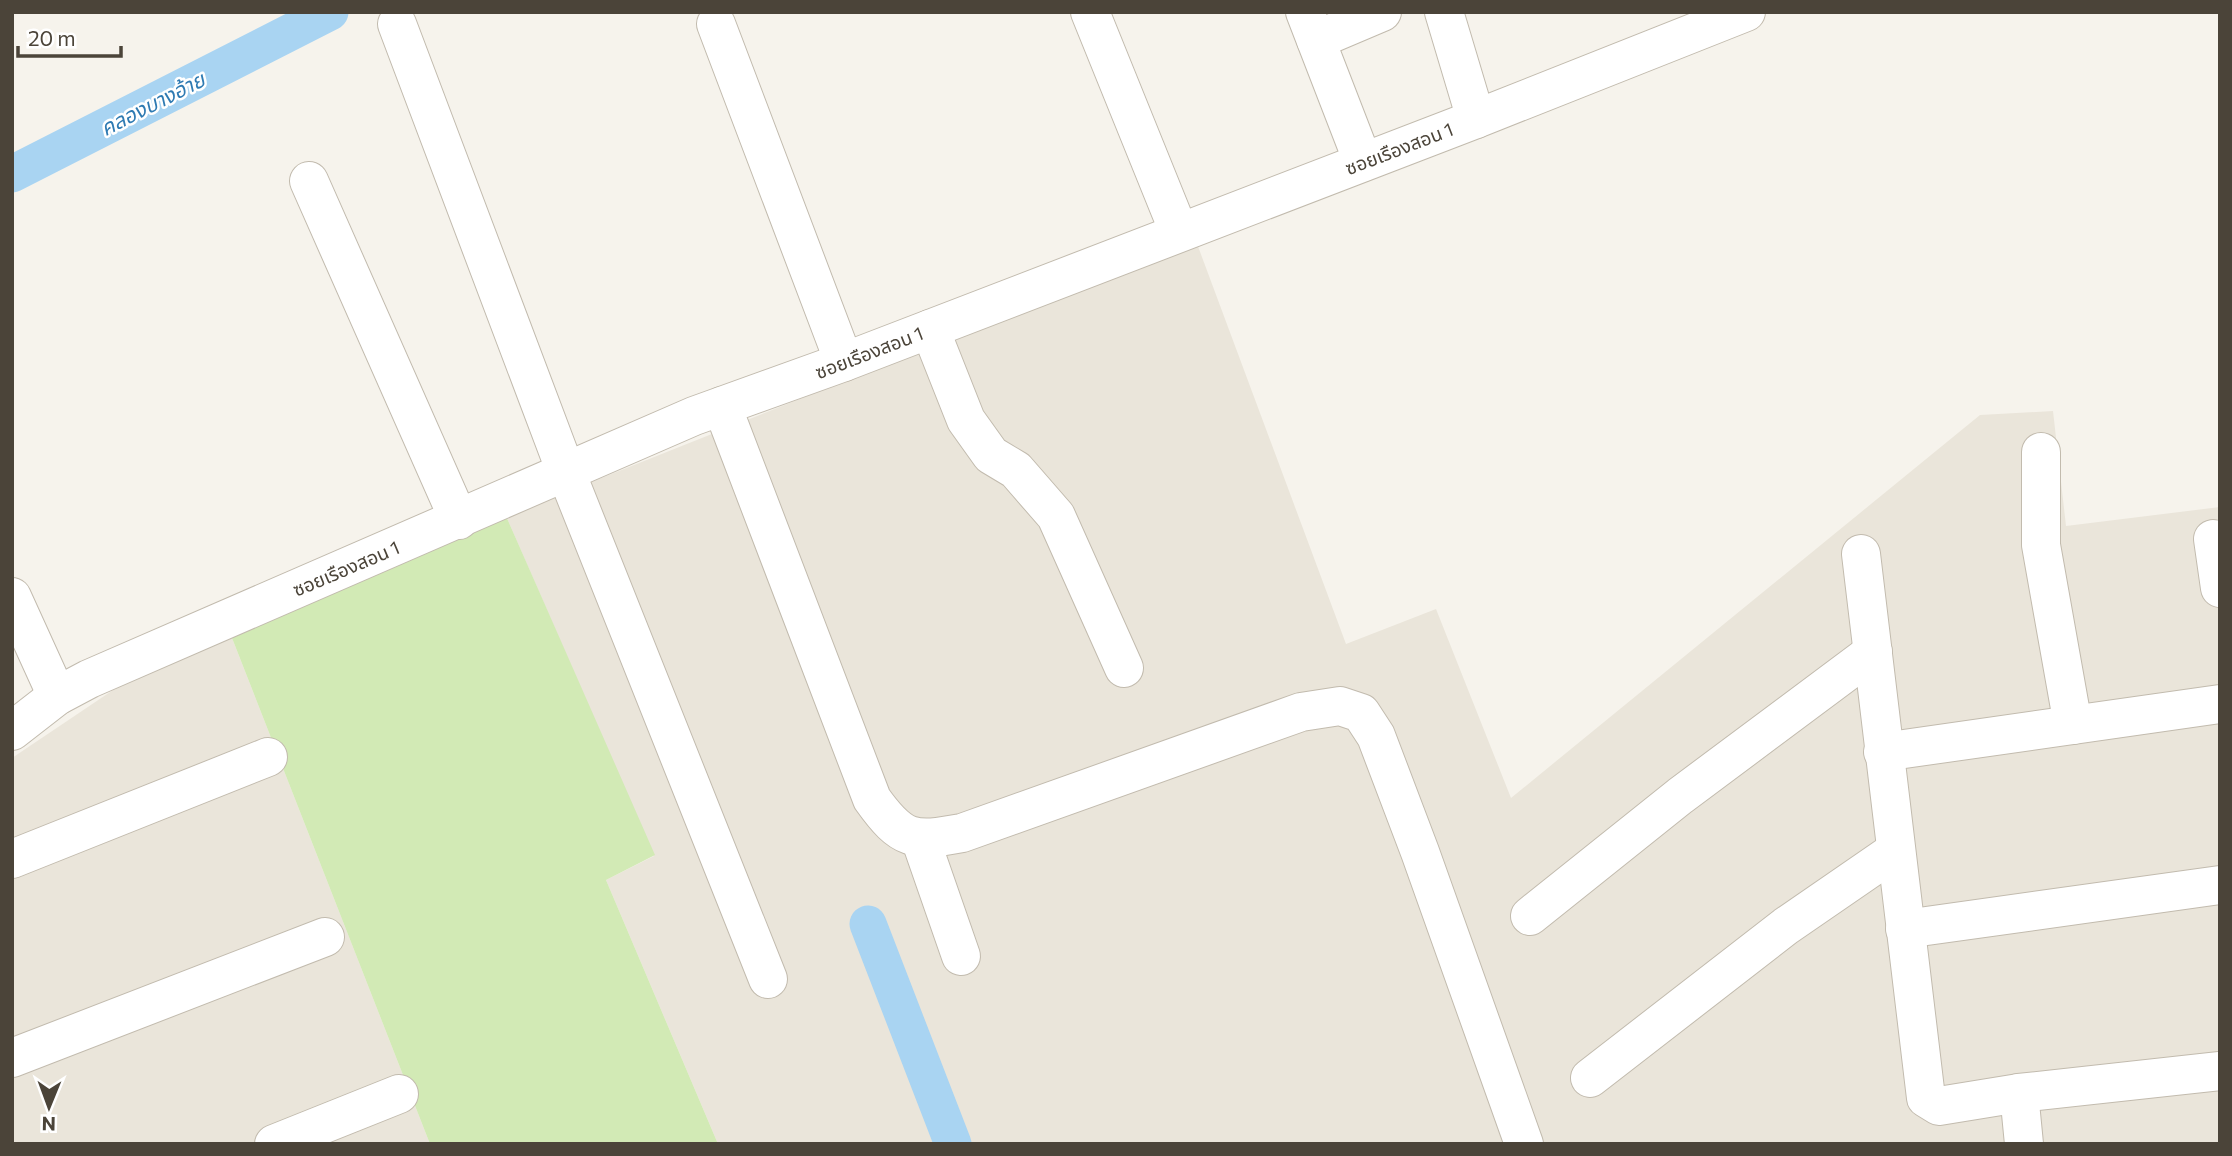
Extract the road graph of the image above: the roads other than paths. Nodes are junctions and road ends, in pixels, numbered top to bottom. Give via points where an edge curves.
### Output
1 (1090, 12) edge
2 (1382, 12) edge
3 (1444, 12) edge
4 (1745, 12) edge
5 (397, 24) dead end
6 (716, 24) dead end
7 (1311, 26) edge
8 (1476, 119) junction
9 (1363, 162) junction
10 (309, 181) dead end
11 (1179, 232) junction
12 (930, 329) junction
13 (844, 362) junction
14 (722, 406) junction
15 (2041, 452) dead end
16 (566, 472) junction
17 (458, 520) junction
18 (2213, 539) dead end
19 (1861, 554) dead end
20 (2220, 588) edge
21 (12, 597) edge
22 (1873, 652) junction
23 (1124, 668) dead end
24 (57, 696) junction
25 (2220, 704) edge
26 (2073, 725) junction
27 (12, 731) edge
28 (1883, 752) junction
29 (268, 757) dead end
30 (920, 838) junction
31 (1895, 851) junction
32 (12, 859) edge
33 (2220, 885) edge
34 (1530, 916) dead end
35 (1905, 929) junction
36 (325, 937) dead end
37 (961, 956) dead end
38 (768, 979) dead end
39 (12, 1058) edge
40 (2220, 1071) edge
41 (1590, 1078) dead end
42 (2019, 1093) junction
43 (399, 1094) dead end
44 (274, 1144) edge
45 (1524, 1144) edge
46 (2024, 1144) edge

1 - 11 street
2 - 7 street
3 - 8 street
4 - 8 street, ซอยเรืองสอน 1
5 - 16 street
6 - 13 street
7 - 9 street
8 - 9 street, ซอยเรืองสอน 1
9 - 11 street, ซอยเรืองสอน 1
10 - 17 street
11 - 12 street, ซอยเรืองสอน 1
12 - 13 street, ซอยเรืองสอน 1
12 - 23 street via 966,420 991,455 1016,470 1056,516
13 - 14 street, ซอยเรืองสอน 1
14 - 16 street, ซอยเรืองสอน 1
14 - 30 street via 872,799 888,821 908,836
15 - 26 street via 2041,545
16 - 17 street, ซอยเรืองสอน 1
16 - 38 street
17 - 24 street, ซอยเรืองสอน 1
18 - 20 street
19 - 22 street
21 - 24 street
22 - 28 street
22 - 34 street via 1680,796
24 - 27 street, ซอยเรืองสอน 1
25 - 26 street
26 - 28 street
28 - 31 street
29 - 32 street
30 - 37 street
30 - 45 street via 962,833 1301,712 1340,705 1361,713 1376,736
31 - 35 street
31 - 41 street via 1786,926
33 - 35 street
35 - 42 street via 1926,1098 1939,1106
36 - 39 street
40 - 42 street
42 - 46 street
43 - 44 street

